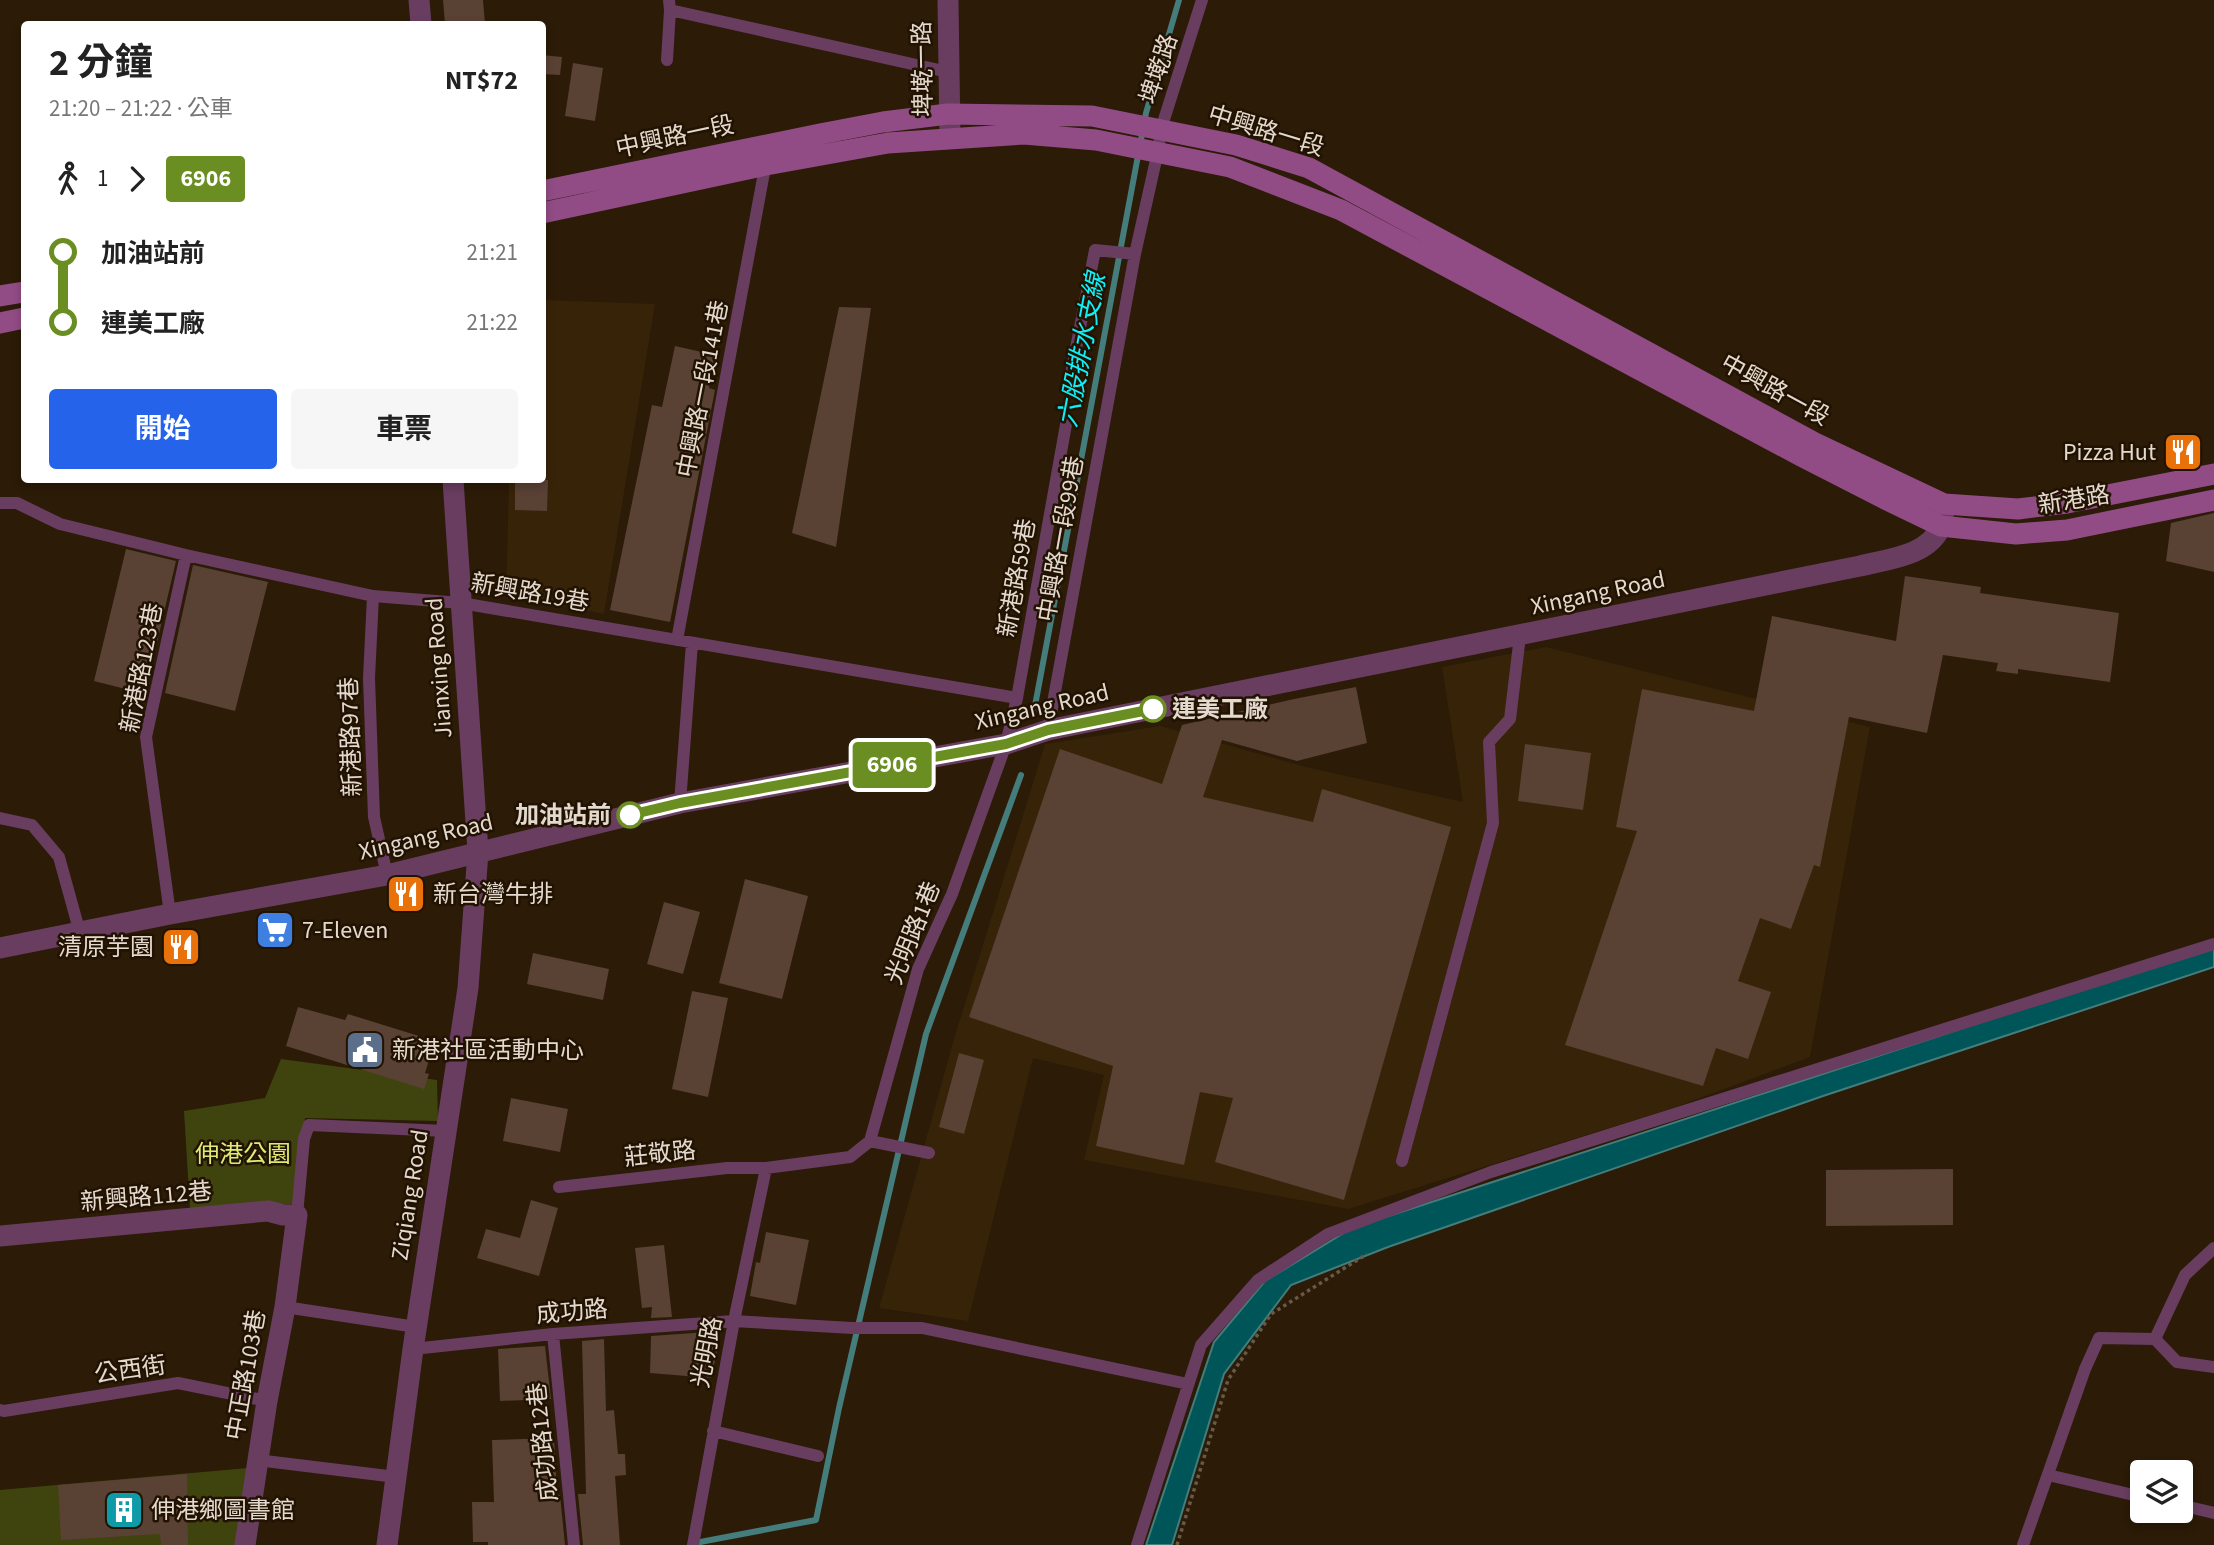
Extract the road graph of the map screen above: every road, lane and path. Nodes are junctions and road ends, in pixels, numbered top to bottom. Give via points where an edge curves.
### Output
1 (419, 0) edge
2 (948, 0) edge
3 (1202, 0) edge
4 (670, 5) edge
5 (421, 21) edge
6 (667, 60) dead end
7 (948, 72) junction
8 (948, 114) junction
9 (1161, 129) junction
10 (950, 137) junction
11 (1158, 151) junction
12 (765, 155) junction
13 (546, 190) edge
14 (546, 212) edge
15 (1135, 254) junction
16 (21, 292) edge
17 (0, 296) edge
18 (21, 319) edge
19 (0, 323) edge
20 (1072, 369) dead end
21 (1067, 419) dead end
22 (2214, 474) edge
23 (453, 483) edge
24 (2214, 500) edge
25 (0, 503) edge
26 (1943, 515) junction
27 (187, 555) junction
28 (373, 596) junction
29 (461, 603) junction
30 (1520, 636) junction
31 (677, 640) junction
32 (692, 643) junction
33 (1017, 698) junction
34 (1048, 730) junction
35 (1006, 744) junction
36 (680, 803) junction
37 (0, 818) edge
38 (478, 852) junction
39 (387, 875) junction
40 (170, 914) junction
41 (80, 933) junction
42 (2214, 944) edge
43 (0, 948) edge
44 (446, 1131) junction
45 (870, 1141) junction
46 (929, 1153) dead end
47 (1402, 1161) dead end
48 (766, 1168) junction
49 (559, 1187) dead end
50 (297, 1215) junction
51 (0, 1236) edge
52 (2214, 1248) edge
53 (1367, 1254) dead end
54 (285, 1307) junction
55 (734, 1321) junction
56 (416, 1326) junction
57 (552, 1334) junction
58 (2155, 1339) junction
59 (413, 1349) junction
60 (2214, 1367) edge
61 (1188, 1384) junction
62 (267, 1401) junction
63 (0, 1410) edge
64 (713, 1431) junction
65 (818, 1456) dead end
66 (257, 1460) junction
67 (2048, 1475) junction
68 (396, 1477) junction
69 (2130, 1494) edge
70 (2193, 1508) edge
71 (2214, 1513) edge
72 (694, 1539) edge
73 (245, 1545) edge
74 (387, 1545) edge
75 (575, 1545) edge
76 (1137, 1545) edge
77 (1177, 1545) edge
78 (2023, 1545) edge

1 - 5 street
2 - 7 street, 埤墘一路
3 - 9 lane, 埤墘路
4 - 6 lane
4 - 7 lane
7 - 8 street, 埤墘一路
8 - 9 main road, 中興路一段 via 1092,116
8 - 10 street, 埤墘一路
8 - 12 main road, 中興路一段 via 883,122
9 - 11 lane, 埤墘路
9 - 26 main road, 中興路一段 via 1236,145 1309,168
10 - 11 main road, 中興路一段 via 1024,134
10 - 12 main road, 中興路一段
11 - 15 lane, 中興路一段99巷
11 - 26 main road, 中興路一段 via 1230,167 1341,210 1885,499
12 - 13 main road, 中興路一段
12 - 14 main road, 中興路一段
12 - 31 lane, 中興路一段141巷
15 - 20 lane via 1094,250
15 - 34 lane, 中興路一段99巷
16 - 17 main road
18 - 19 main road
21 - 33 lane, 新港路59巷
22 - 26 main road, 新港路 via 2067,503
23 - 29 street, Jianxing Road
24 - 26 main road, 新港路 via 2067,530 2016,534
25 - 27 lane, 新興路19巷 via 17,503 60,524
26 - 30 street, Xingang Road via 1926,546 1901,556
27 - 28 lane, 新興路19巷
27 - 40 lane, 新港路123巷 via 146,737
28 - 29 lane, 新興路19巷
28 - 39 lane, 新港路97巷 via 369,678 374,817
29 - 31 lane, 新興路19巷
29 - 38 street, Jianxing Road
30 - 34 street, Xingang Road
30 - 47 lane via 1510,719 1489,742 1493,823
31 - 32 lane, 新興路19巷
32 - 33 lane, 新興路19巷
32 - 36 lane
33 - 35 lane, 新港路59巷
34 - 35 street, Xingang Road
35 - 36 street, Xingang Road
35 - 45 lane, 光明路1巷 via 952,894 918,969
36 - 38 street, Xingang Road
37 - 41 lane via 32,825 59,857
38 - 39 street, Xingang Road
38 - 44 street, Ziqiang Road via 468,988
39 - 40 street, Xingang Road
40 - 41 street, Xingang Road
41 - 43 street, Xingang Road
42 - 61 lane via 1491,1172 1328,1234 1258,1280 1200,1345
44 - 50 lane via 309,1125
44 - 56 street, Ziqiang Road
45 - 46 lane
45 - 48 lane via 850,1157
48 - 49 lane, 莊敬路 via 727,1168
48 - 55 lane, 光明路
50 - 51 street, 新興路112巷 via 268,1211
50 - 54 street, 中正路103巷
52 - 58 lane via 2185,1275
53 - 77 path via 1271,1314 1228,1380
54 - 56 lane
54 - 62 street, 中正路103巷
55 - 57 lane, 成功路
55 - 61 lane, 成功路 via 922,1328
55 - 64 lane, 光明路
56 - 59 street, Ziqiang Road
57 - 59 lane, 成功路
57 - 75 lane, 成功路12巷
58 - 60 lane via 2177,1363
58 - 67 lane via 2099,1338
59 - 68 street, Ziqiang Road
61 - 76 lane
62 - 63 lane, 公西街 via 178,1383
62 - 66 street, 中正路103巷
64 - 65 lane
64 - 72 lane, 光明路
66 - 68 lane
66 - 73 street, 中正路103巷
67 - 69 lane
67 - 78 lane
68 - 74 street, Ziqiang Road
70 - 71 lane

